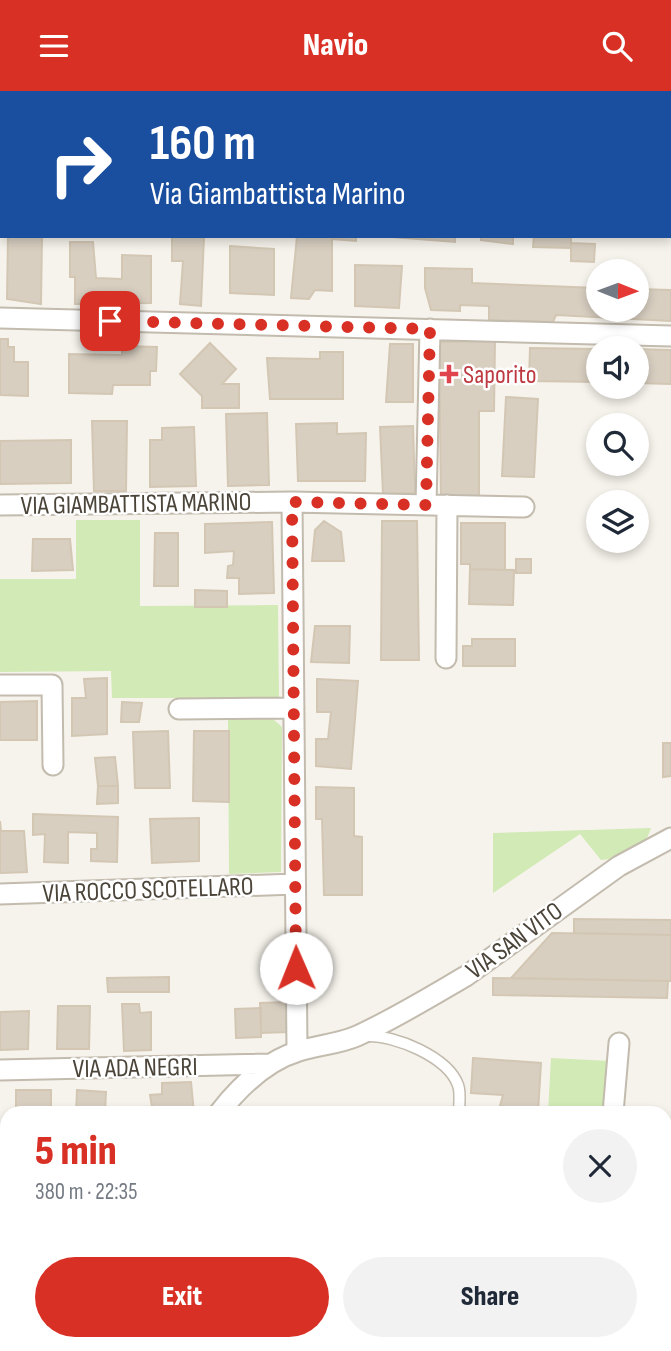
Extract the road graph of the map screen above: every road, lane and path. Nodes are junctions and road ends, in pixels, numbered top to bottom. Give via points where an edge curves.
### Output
1 (0, 318) edge
2 (430, 329) junction
3 (671, 336) edge
4 (292, 502) junction
5 (0, 505) edge
6 (426, 505) junction
7 (447, 505) junction
8 (524, 507) dead end
9 (446, 658) dead end
10 (0, 685) edge
11 (294, 708) junction
12 (179, 709) dead end
13 (53, 765) dead end
14 (671, 838) edge
15 (295, 884) junction
16 (0, 894) edge
17 (354, 1037) junction
18 (619, 1043) dead end
19 (297, 1051) junction
20 (269, 1064) junction
21 (0, 1070) edge
22 (225, 1106) edge
23 (458, 1106) edge
24 (614, 1106) edge

1 - 2 street
2 - 3 street
2 - 6 street
4 - 5 street, VIA GIAMBATTISTA MARINO
4 - 6 street, VIA GIAMBATTISTA MARINO
4 - 11 street
6 - 7 street, VIA GIAMBATTISTA MARINO
7 - 8 street, VIA GIAMBATTISTA MARINO
7 - 9 street
10 - 13 street via 52,685
11 - 12 street
11 - 15 street
14 - 17 street, VIA SAN VITO via 619,866 466,976
15 - 16 street, VIA ROCCO SCOTELLARO
15 - 19 street
17 - 19 street, VIA SAN VITO
17 - 23 lane, VIA SAN VITO via 394,1039 441,1063 458,1086
18 - 24 street
19 - 20 street, VIA SAN VITO
20 - 21 street, VIA ADA NEGRI
20 - 22 street, VIA SAN VITO

